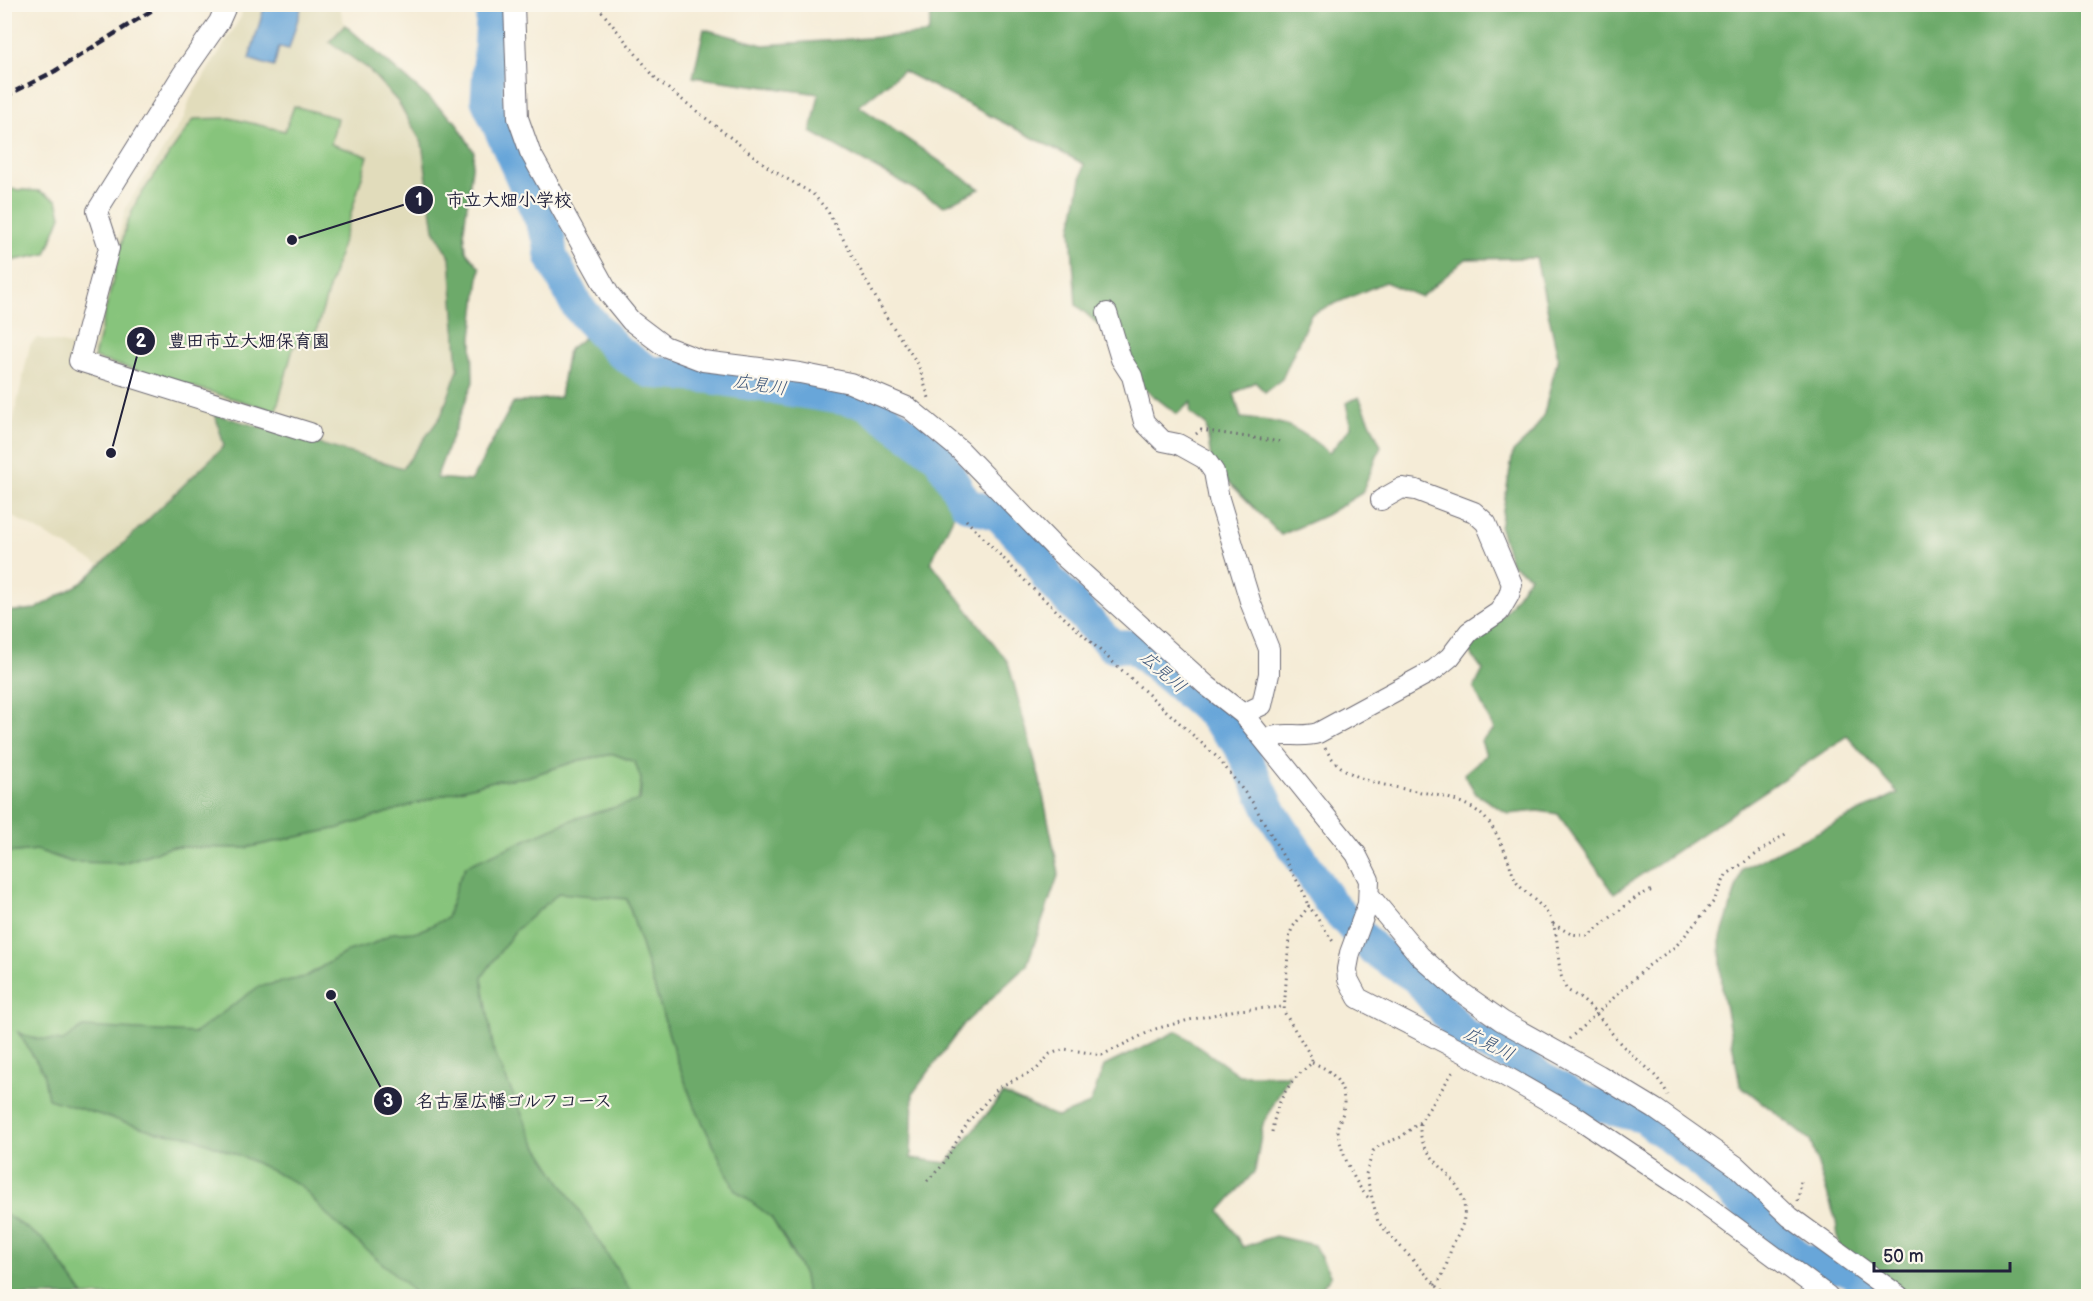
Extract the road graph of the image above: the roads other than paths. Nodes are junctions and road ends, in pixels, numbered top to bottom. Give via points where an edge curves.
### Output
1 (227, 4) edge
2 (514, 4) edge
3 (1107, 313) dead end
4 (310, 433) dead end
5 (1381, 500) dead end
6 (1243, 714) junction
7 (1265, 740) junction
8 (1368, 899) junction
9 (1828, 1296) edge
10 (1899, 1296) edge

1 - 4 street via 97,212 109,248 79,361
2 - 6 street via 518,118 527,143 609,294 631,321 664,346 703,361 850,383 909,408 960,450 1060,554
3 - 6 street via 1121,359 1132,376 1144,422 1163,441 1178,444 1204,459 1214,472 1245,583 1269,649 1269,674 1262,705
5 - 7 street via 1402,488 1474,512 1486,523 1512,584 1509,595 1499,612 1469,632 1434,670 1318,733 1280,734
6 - 7 street
7 - 8 street via 1356,854 1369,880
8 - 9 street via 1349,956 1348,979 1358,998 1465,1053 1620,1145
8 - 10 street via 1420,957 1458,990 1736,1166 1790,1217

